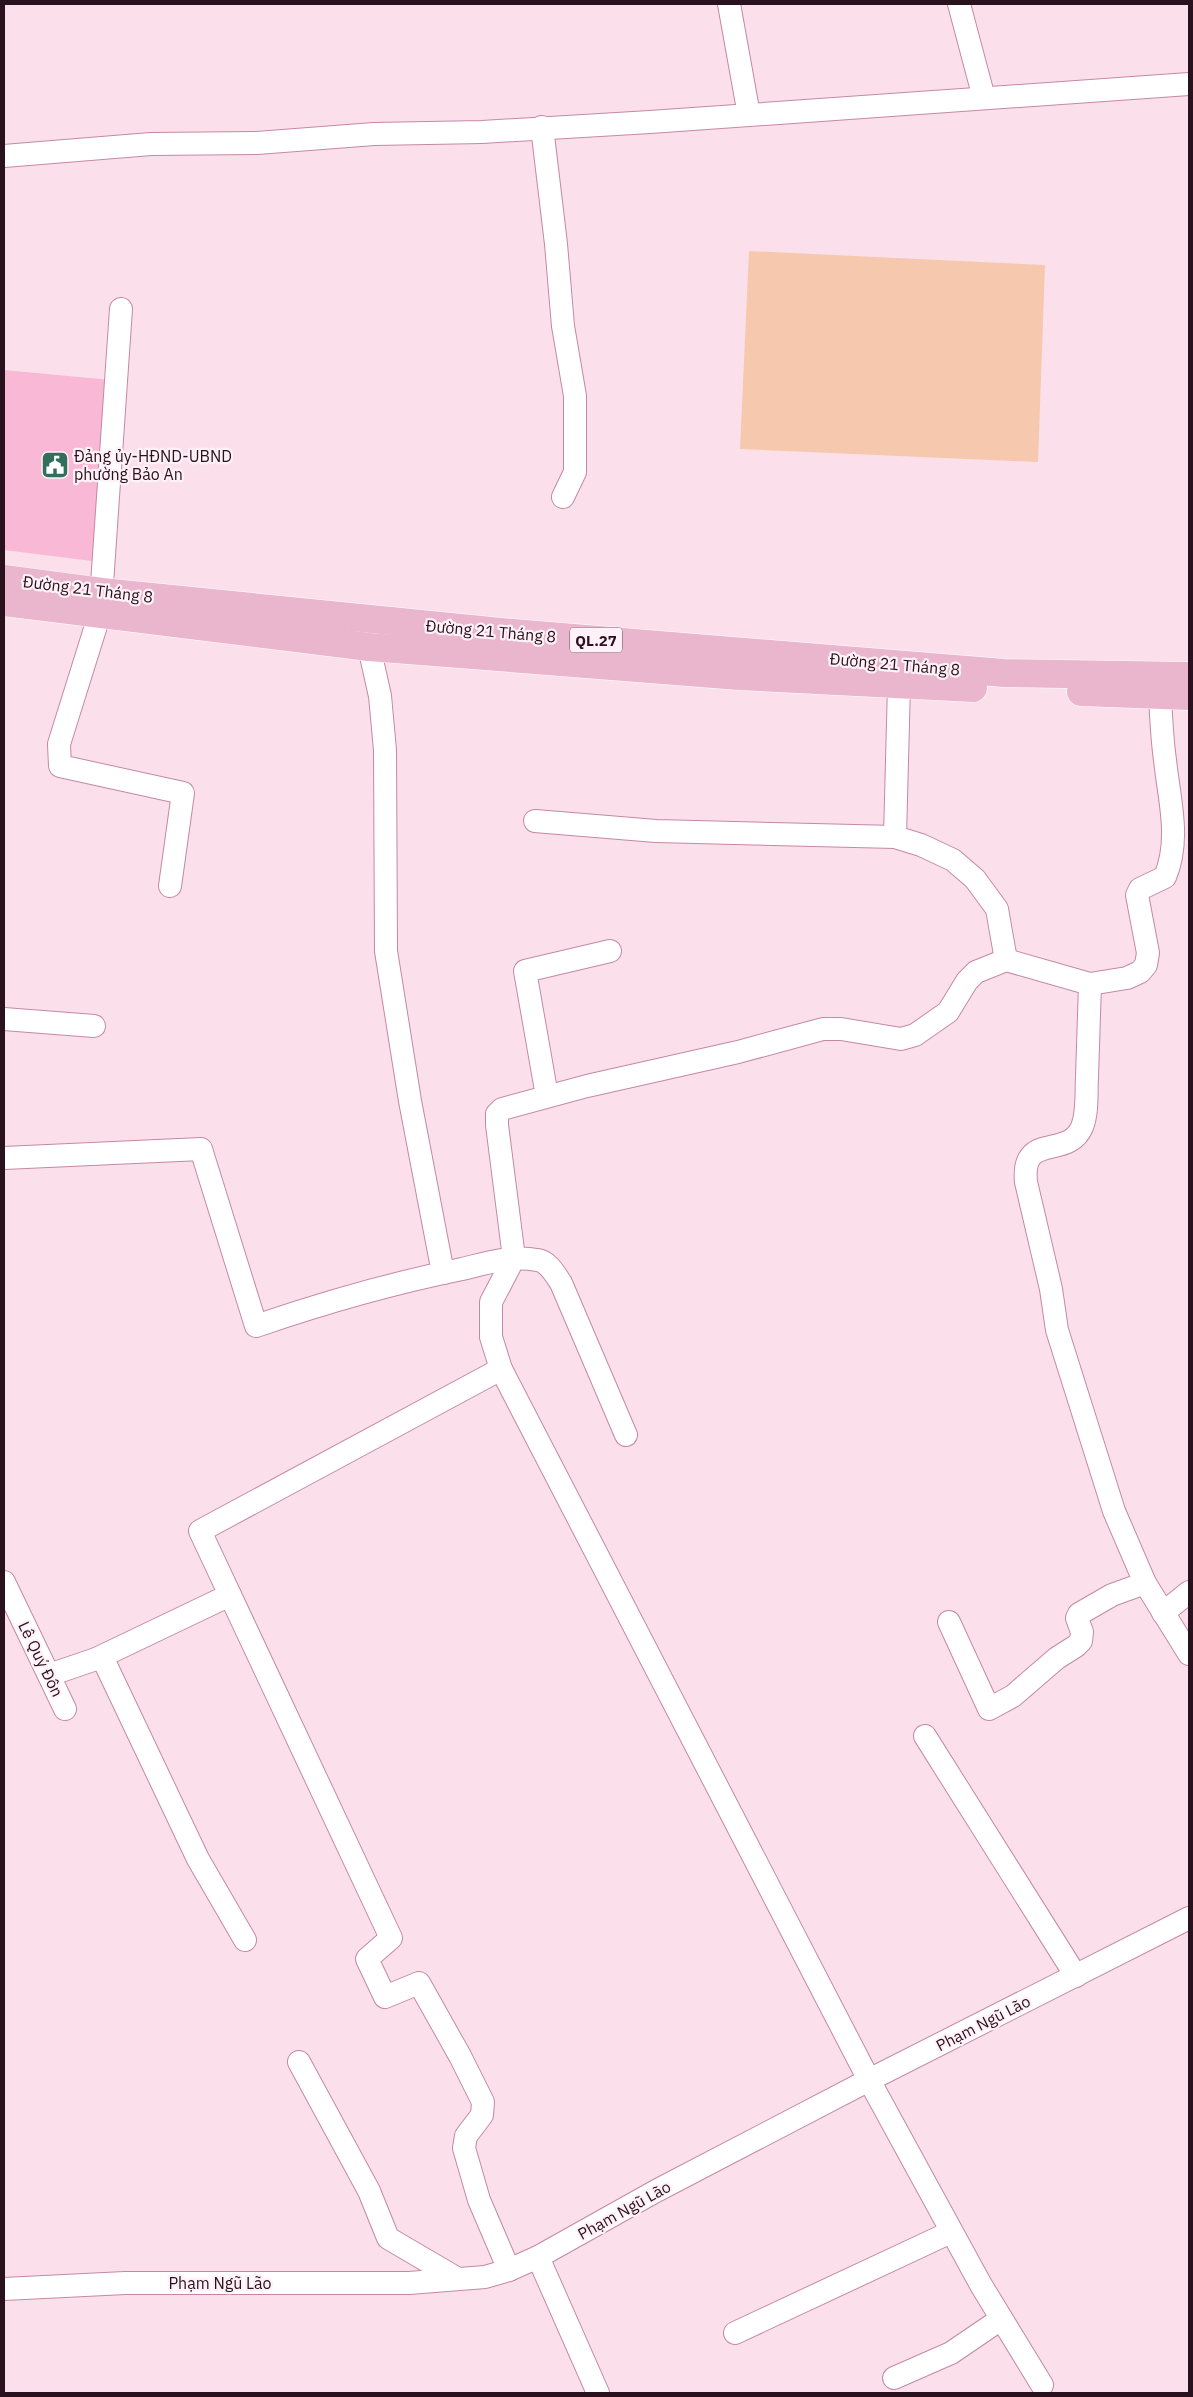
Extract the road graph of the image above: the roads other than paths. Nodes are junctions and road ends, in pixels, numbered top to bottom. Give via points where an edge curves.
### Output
1 (729, 4) edge
2 (959, 4) edge
3 (1189, 84) edge
4 (984, 98) junction
5 (749, 115) junction
6 (542, 127) junction
7 (4, 156) edge
8 (121, 309) dead end
9 (563, 497) dead end
10 (4, 579) edge
11 (4, 602) edge
12 (101, 602) junction
13 (369, 647) junction
14 (1189, 676) edge
15 (899, 685) junction
16 (1160, 695) junction
17 (1189, 696) edge
18 (535, 821) dead end
19 (895, 837) junction
20 (170, 886) dead end
21 (610, 951) dead end
22 (1006, 960) junction
23 (1090, 984) junction
24 (4, 1019) edge
25 (94, 1026) dead end
26 (547, 1096) junction
27 (4, 1158) edge
28 (514, 1258) junction
29 (443, 1272) junction
30 (501, 1369) junction
31 (626, 1435) dead end
32 (4, 1582) edge
33 (1145, 1583) junction
34 (1189, 1592) edge
35 (230, 1595) junction
36 (1163, 1612) junction
37 (949, 1622) dead end
38 (1189, 1654) edge
39 (96, 1659) junction
40 (49, 1675) junction
41 (65, 1709) dead end
42 (925, 1736) dead end
43 (1189, 1918) edge
44 (245, 1940) dead end
45 (1076, 1976) junction
46 (299, 2062) dead end
47 (869, 2080) junction
48 (951, 2232) junction
49 (538, 2257) junction
50 (510, 2270) junction
51 (458, 2279) junction
52 (4, 2289) edge
53 (1001, 2318) junction
54 (735, 2333) dead end
55 (894, 2378) dead end
56 (1042, 2385) dead end
57 (598, 2393) edge

1 - 5 street
2 - 4 street
3 - 4 street
4 - 5 street
5 - 6 street
6 - 7 street via 257,143 151,144
6 - 9 street via 563,326 576,396 575,472
8 - 12 street
10 - 12 main road, Đường 21 Tháng 8 / QL.27
11 - 12 main road, Đường 21 Tháng 8 / QL.27
12 - 13 main road, Đường 21 Tháng 8 / QL.27
12 - 14 main road, Đường 21 Tháng 8 / QL.27 via 1004,673
12 - 20 street via 59,744 60,766 183,793
13 - 15 main road, Đường 21 Tháng 8 / QL.27
13 - 29 street via 380,696 385,750 386,951 410,1101
15 - 16 main road, Đường 21 Tháng 8 / QL.27
15 - 19 street
16 - 17 main road, Đường 21 Tháng 8 / QL.27
16 - 23 street via 1174,830 1165,878 1140,888 1137,895 1148,953 1146,965 1127,978
18 - 19 street via 656,831
19 - 22 street via 953,860 975,879 997,909
21 - 26 street via 525,971
22 - 23 street
22 - 26 street via 976,972 967,980 948,1012 914,1035 901,1039 841,1028 823,1029
23 - 33 street via 1086,1107 1082,1128 1064,1144 1035,1152 1025,1169 1057,1330 1114,1511
24 - 25 street
26 - 28 street via 502,1109 497,1114
27 - 29 street via 201,1149 256,1326 315,1306
28 - 29 street
28 - 30 street via 491,1302 491,1337
28 - 31 street via 540,1260 561,1283
30 - 35 street via 200,1532
30 - 47 street
32 - 40 street, Lê Quý Đôn
33 - 36 street
33 - 37 street via 1112,1595 1079,1614 1076,1618 1082,1632 1081,1641 1013,1696 989,1709
34 - 36 street
35 - 39 street
35 - 50 street via 391,1938 366,1959 385,1997 419,1984 483,2102 482,2115 466,2136 464,2148 479,2200
36 - 38 street
39 - 40 street
39 - 44 street via 104,1661 112,1676 198,1859
40 - 41 street, Lê Quý Đôn
42 - 45 street
43 - 45 street, Phạm Ngũ Lão
45 - 47 street, Phạm Ngũ Lão
46 - 51 street via 369,2191 388,2238
47 - 48 street
47 - 49 street, Phạm Ngũ Lão via 656,2191
48 - 53 street
48 - 54 street
49 - 50 street, Phạm Ngũ Lão
49 - 57 street
50 - 51 street, Phạm Ngũ Lão via 485,2277
51 - 52 street, Phạm Ngũ Lão via 409,2283 125,2284
53 - 55 street via 951,2354
53 - 56 street

